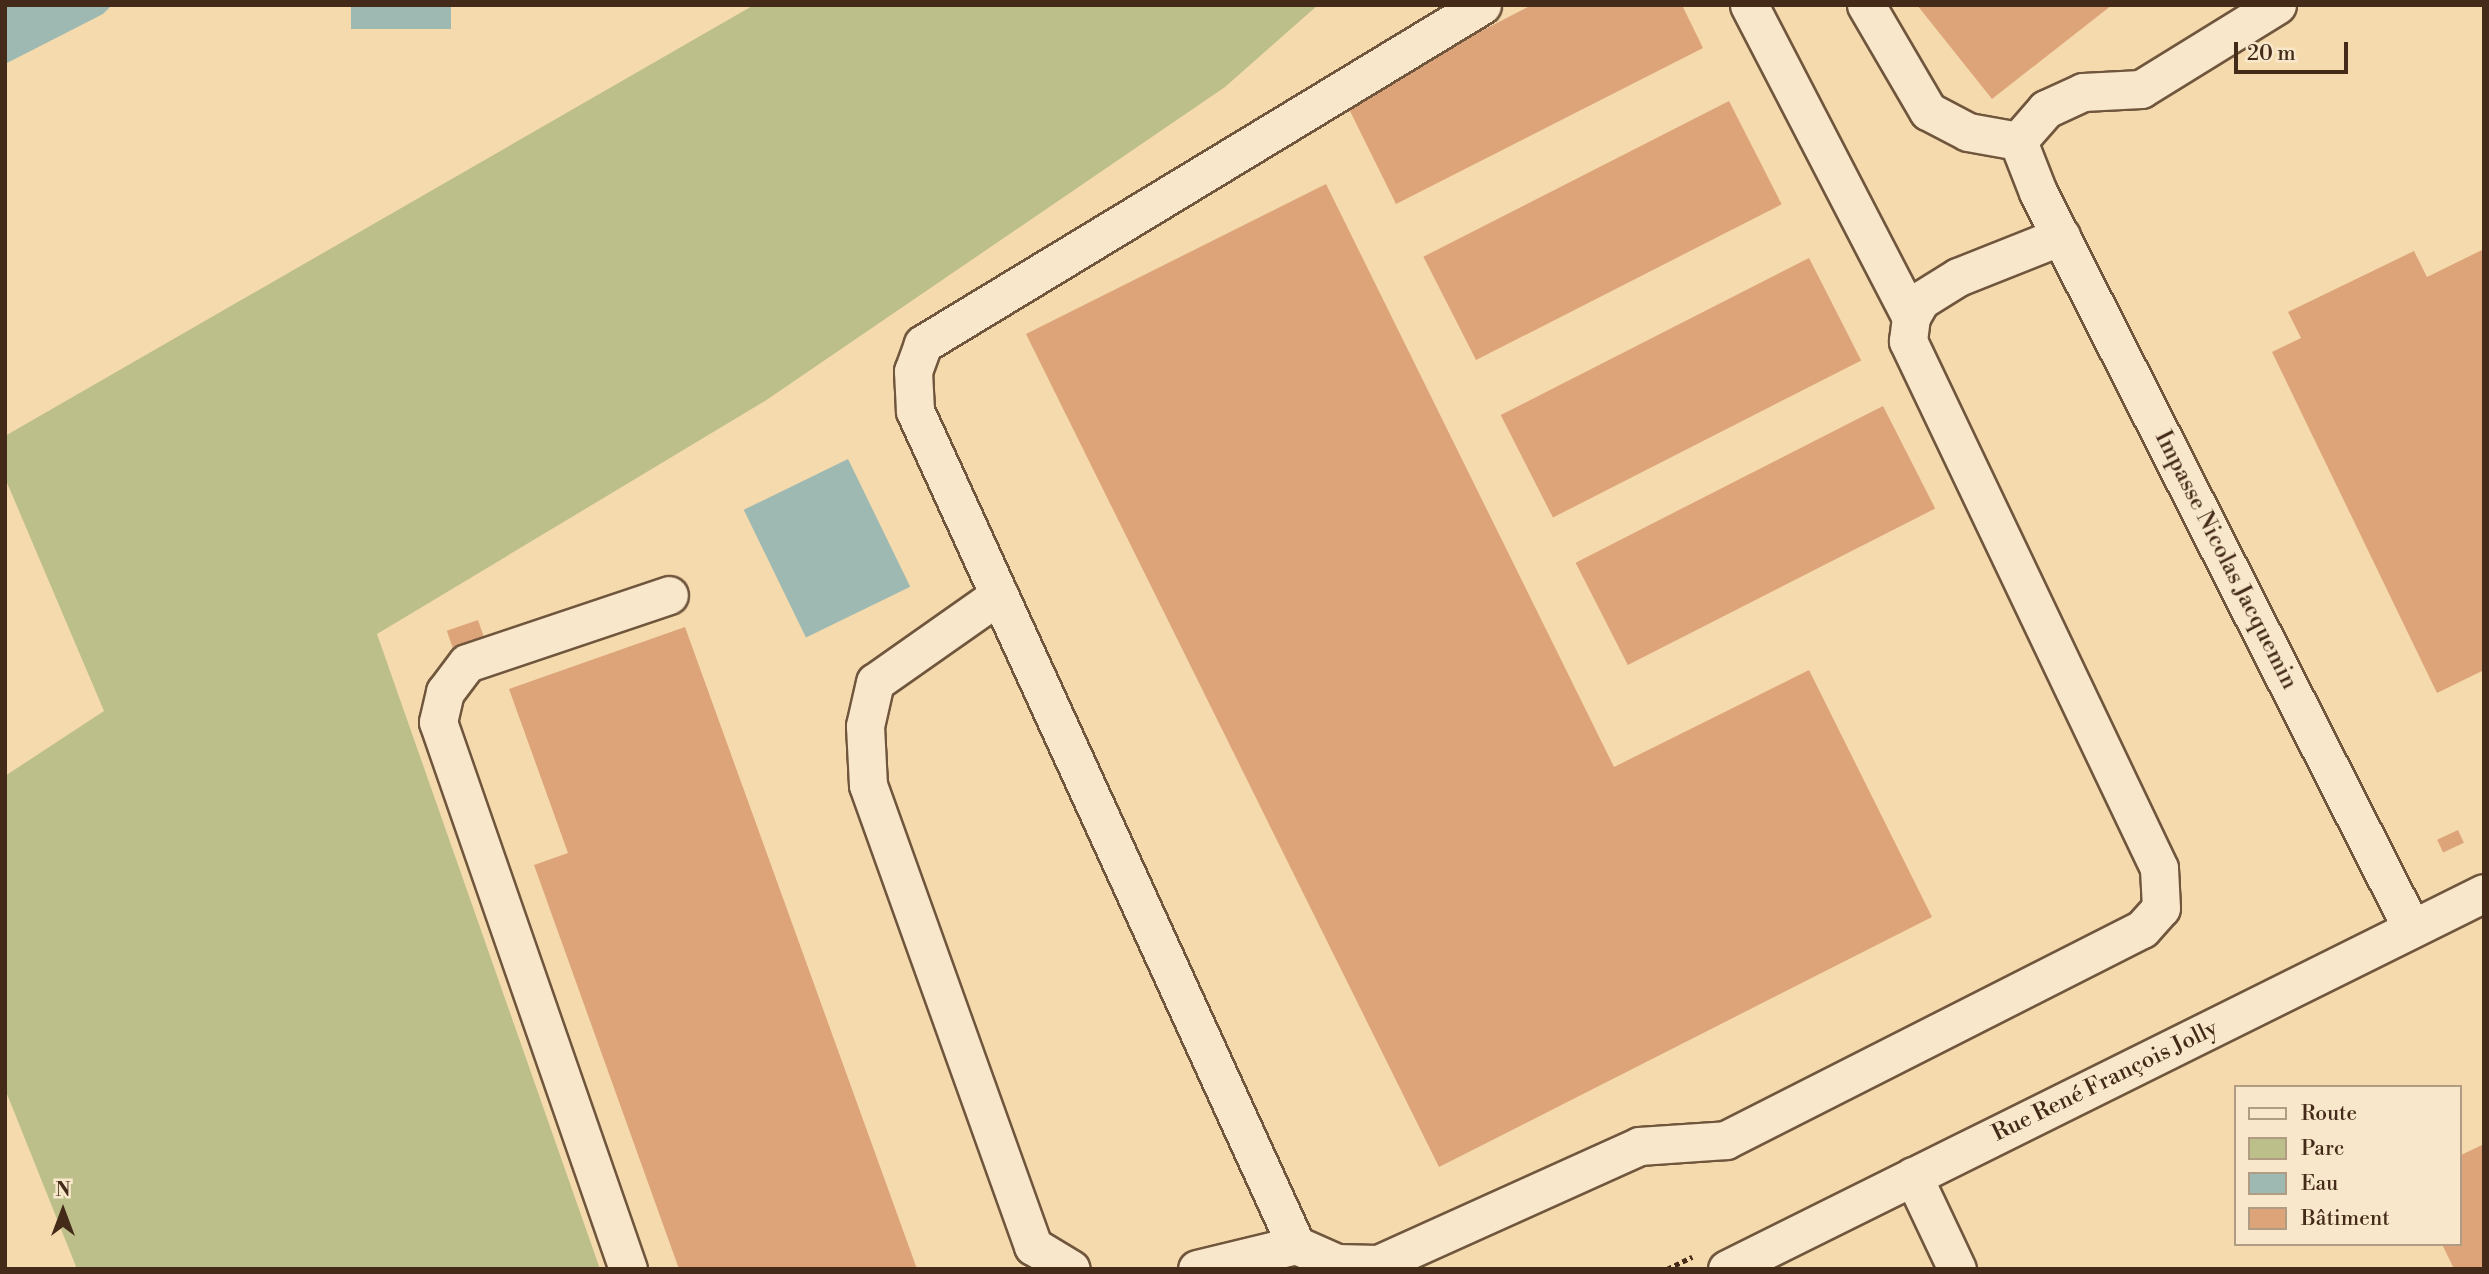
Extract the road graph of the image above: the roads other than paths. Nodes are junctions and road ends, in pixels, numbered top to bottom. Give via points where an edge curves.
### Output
1 (1482, 5) edge
2 (1749, 5) edge
3 (1866, 5) edge
4 (2277, 5) edge
5 (2018, 141) junction
6 (2060, 236) junction
7 (1911, 317) junction
8 (669, 595) dead end
9 (999, 596) junction
10 (2484, 893) edge
11 (2412, 929) junction
12 (1913, 1176) junction
13 (1296, 1245) junction
14 (1336, 1266) edge
15 (628, 1269) edge
16 (1071, 1269) edge
17 (1197, 1269) edge
18 (1727, 1269) edge
19 (1956, 1269) edge

1 - 9 street via 923,344 913,371 915,411
2 - 7 street
3 - 5 street via 1928,111 1968,132
4 - 5 street via 2141,89 2083,92 2046,109
5 - 6 street, Impasse Nicolas Jacquemin
6 - 7 street via 1958,277 1921,300
6 - 11 street, Impasse Nicolas Jacquemin
7 - 14 street via 1908,341 2159,868 2161,908 2142,929 1726,1140 1639,1146 1378,1264
8 - 15 street via 467,663 445,692 438,722
9 - 13 street
9 - 16 street via 875,682 865,726 868,785 1033,1246
10 - 11 street, Rue René François Jolly
11 - 12 street, Rue René François Jolly
12 - 18 street, Rue René François Jolly
12 - 19 street
13 - 14 street
13 - 17 street

